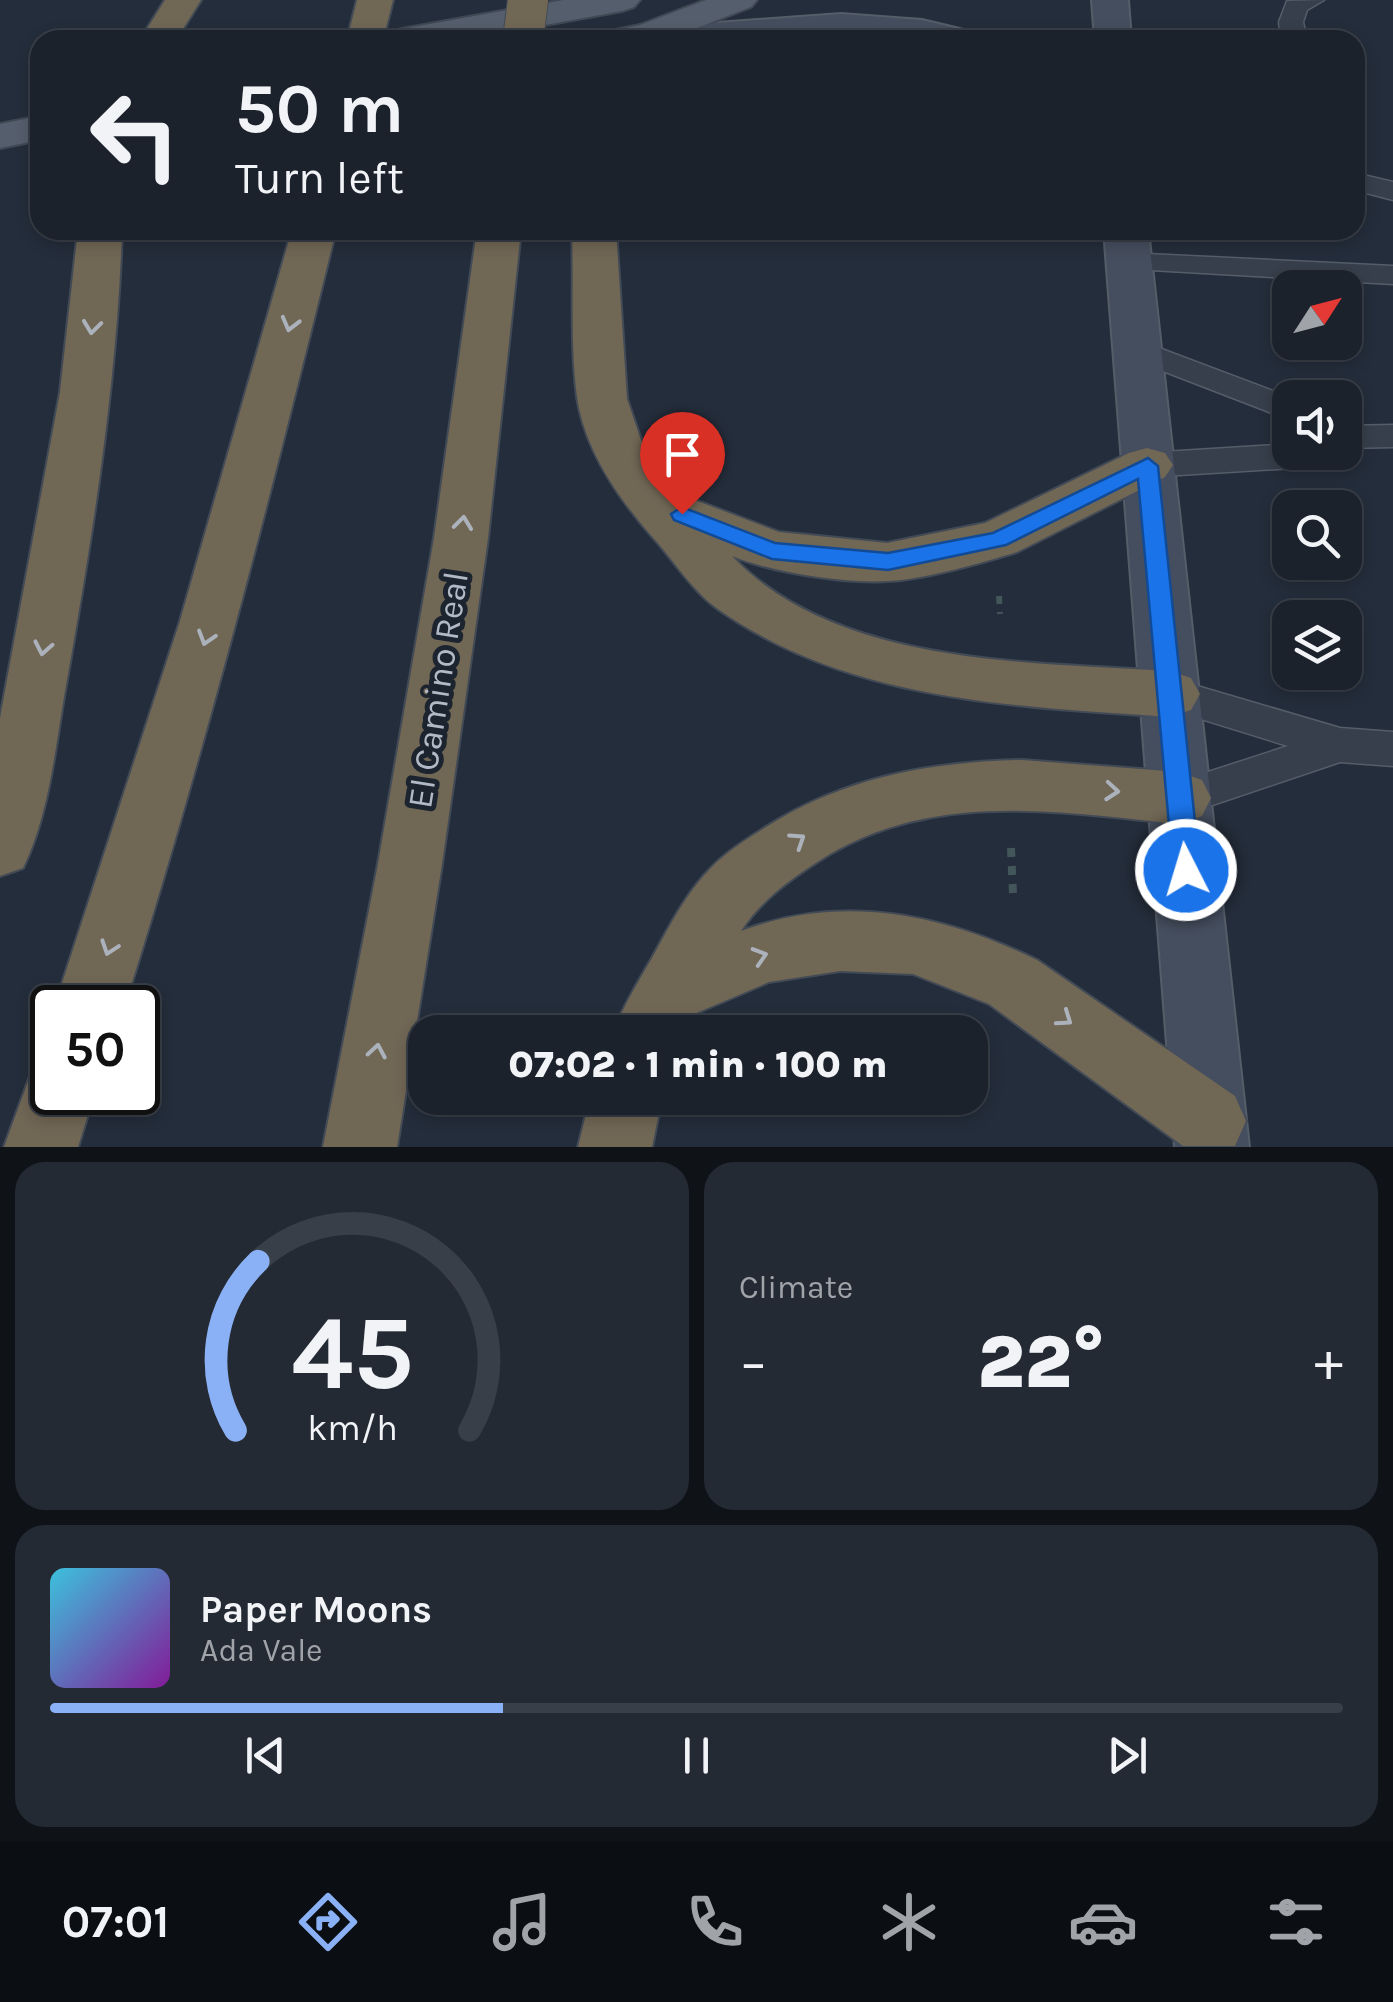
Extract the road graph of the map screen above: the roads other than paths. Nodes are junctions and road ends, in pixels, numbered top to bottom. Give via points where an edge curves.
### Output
1 (183, 0) edge
2 (375, 0) edge
3 (622, 0) edge
4 (739, 0) edge
5 (1110, 0) edge
6 (1312, 0) edge
7 (164, 30) edge
8 (367, 30) edge
9 (457, 30) edge
10 (660, 30) edge
11 (769, 30) edge
12 (915, 30) edge
13 (1113, 30) edge
14 (1292, 30) edge
15 (30, 130) edge
16 (0, 136) edge
17 (1365, 184) edge
18 (1393, 191) edge
19 (99, 240) edge
20 (311, 240) edge
21 (499, 240) edge
22 (594, 240) edge
23 (1126, 246) edge
24 (1393, 275) edge
25 (1135, 349) junction
26 (1272, 402) edge
27 (1362, 436) edge
28 (1393, 436) edge
29 (1272, 457) edge
30 (1148, 466) junction
31 (651, 502) junction
32 (1170, 694) junction
33 (1340, 745) junction
34 (1393, 749) edge
35 (1180, 798) junction
36 (0, 849) edge
37 (96, 985) edge
38 (659, 1012) edge
39 (52, 1115) edge
40 (622, 1115) edge
41 (1211, 1134) edge
42 (41, 1147) edge
43 (360, 1147) edge
44 (615, 1147) edge

1 - 7 highway
2 - 8 highway
3 - 9 main road
4 - 10 main road
5 - 13 main road
6 - 14 lane via 1296,6
11 - 12 main road via 850,24
15 - 16 main road
17 - 18 lane
19 -> 36 highway via 54,590
20 -> 37 highway via 222,582
43 -> 21 highway, El Camino Real via 462,538
22 - 31 highway via 602,398 620,454
23 - 24 lane
23 - 25 main road
25 - 26 lane
25 - 30 main road
27 - 28 lane
29 - 30 lane
30 - 31 highway via 998,540 888,562 772,551
30 - 32 main road
31 - 32 highway via 734,593 815,640 967,677
32 - 33 lane
32 - 35 main road
33 - 34 lane
33 - 35 lane
38 -> 35 highway via 731,892 801,836 865,806 949,787 1010,782
35 - 41 main road
38 -> 41 highway via 763,952 840,942 914,944 1014,982
39 - 42 highway
40 - 44 highway

